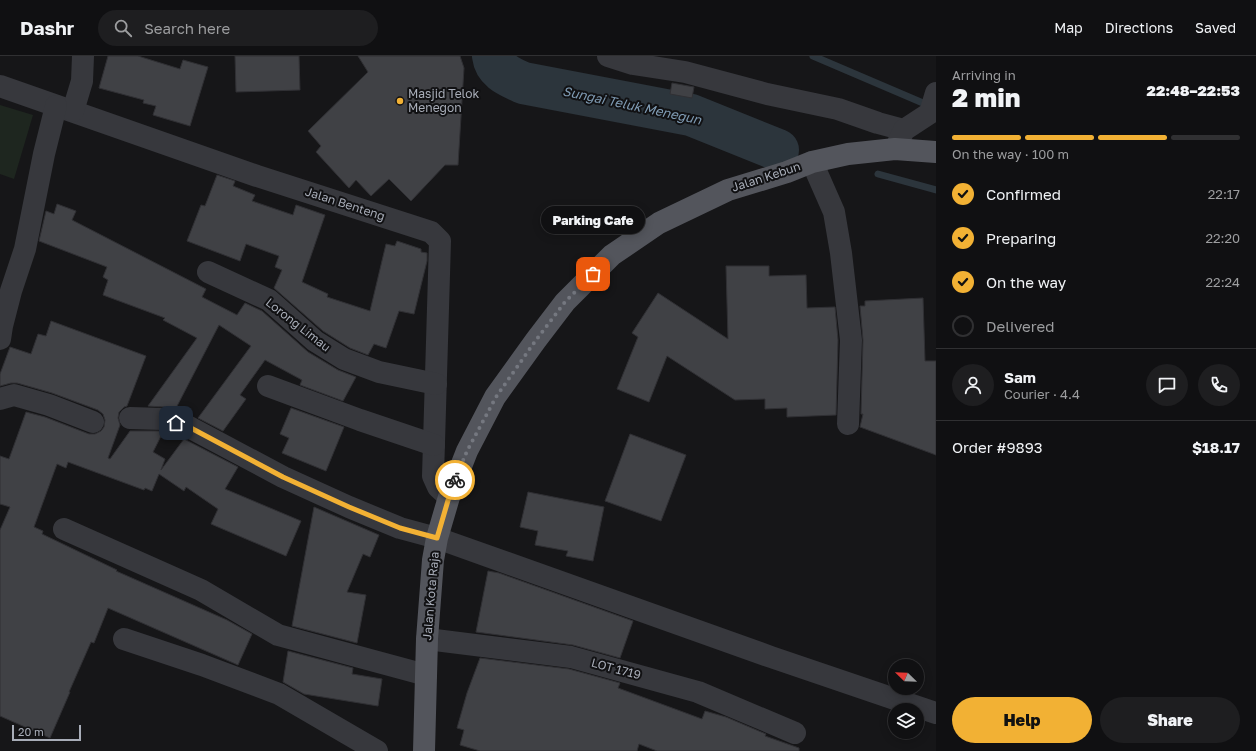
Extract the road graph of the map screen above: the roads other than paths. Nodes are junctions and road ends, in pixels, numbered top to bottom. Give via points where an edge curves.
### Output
1 (83, 56) edge
2 (608, 56) edge
3 (686, 64) edge
4 (0, 86) edge
5 (933, 102) edge
6 (65, 109) junction
7 (904, 130) junction
8 (895, 149) junction
9 (936, 152) edge
10 (812, 162) junction
11 (612, 255) joint
12 (208, 272) dead end
13 (0, 339) edge
14 (436, 384) junction
15 (268, 386) dead end
16 (0, 399) edge
17 (130, 418) dead end
18 (93, 422) dead end
19 (848, 424) dead end
20 (434, 445) junction
21 (449, 497) junction
22 (64, 529) dead end
23 (437, 538) junction
24 (124, 639) dead end
25 (427, 639) junction
26 (426, 675) junction
27 (936, 713) edge
28 (795, 733) dead end
29 (377, 751) edge
30 (424, 751) edge

1 - 6 street via 82,81
2 - 3 street via 634,64
3 - 7 street via 767,94 838,109
4 - 6 street, Jalan Benteng
5 - 7 street
6 - 13 street via 44,154 25,249 11,291
6 - 14 street, Jalan Benteng via 257,176 431,232 440,241
7 - 8 street
8 - 9 main road, Jalan Kebun
8 - 10 main road, Jalan Kebun via 848,154
10 - 11 main road, Jalan Kebun via 728,190 659,223
10 - 19 street via 834,212 841,253 852,340
11 - 21 main road, Jalan Kota Raja via 565,302 496,397 467,451
12 - 14 street, Lorong Limau via 269,300 315,341 344,359 379,372
14 - 20 street, Jalan Benteng
15 - 20 street
16 - 18 street via 14,395
17 - 23 street via 163,419 189,427 283,477 349,507 400,528
20 - 21 street, Jalan Benteng via 434,476 438,487
21 - 23 main road, Jalan Kota Raja
22 - 26 street via 202,590 278,635
23 - 25 main road, Jalan Kota Raja
23 - 27 street via 770,657
24 - 29 street via 279,694
25 - 26 main road, Jalan Kota Raja
25 - 28 street, LOT 1719 via 571,657 698,692
26 - 30 main road, Jalan Kota Raja

